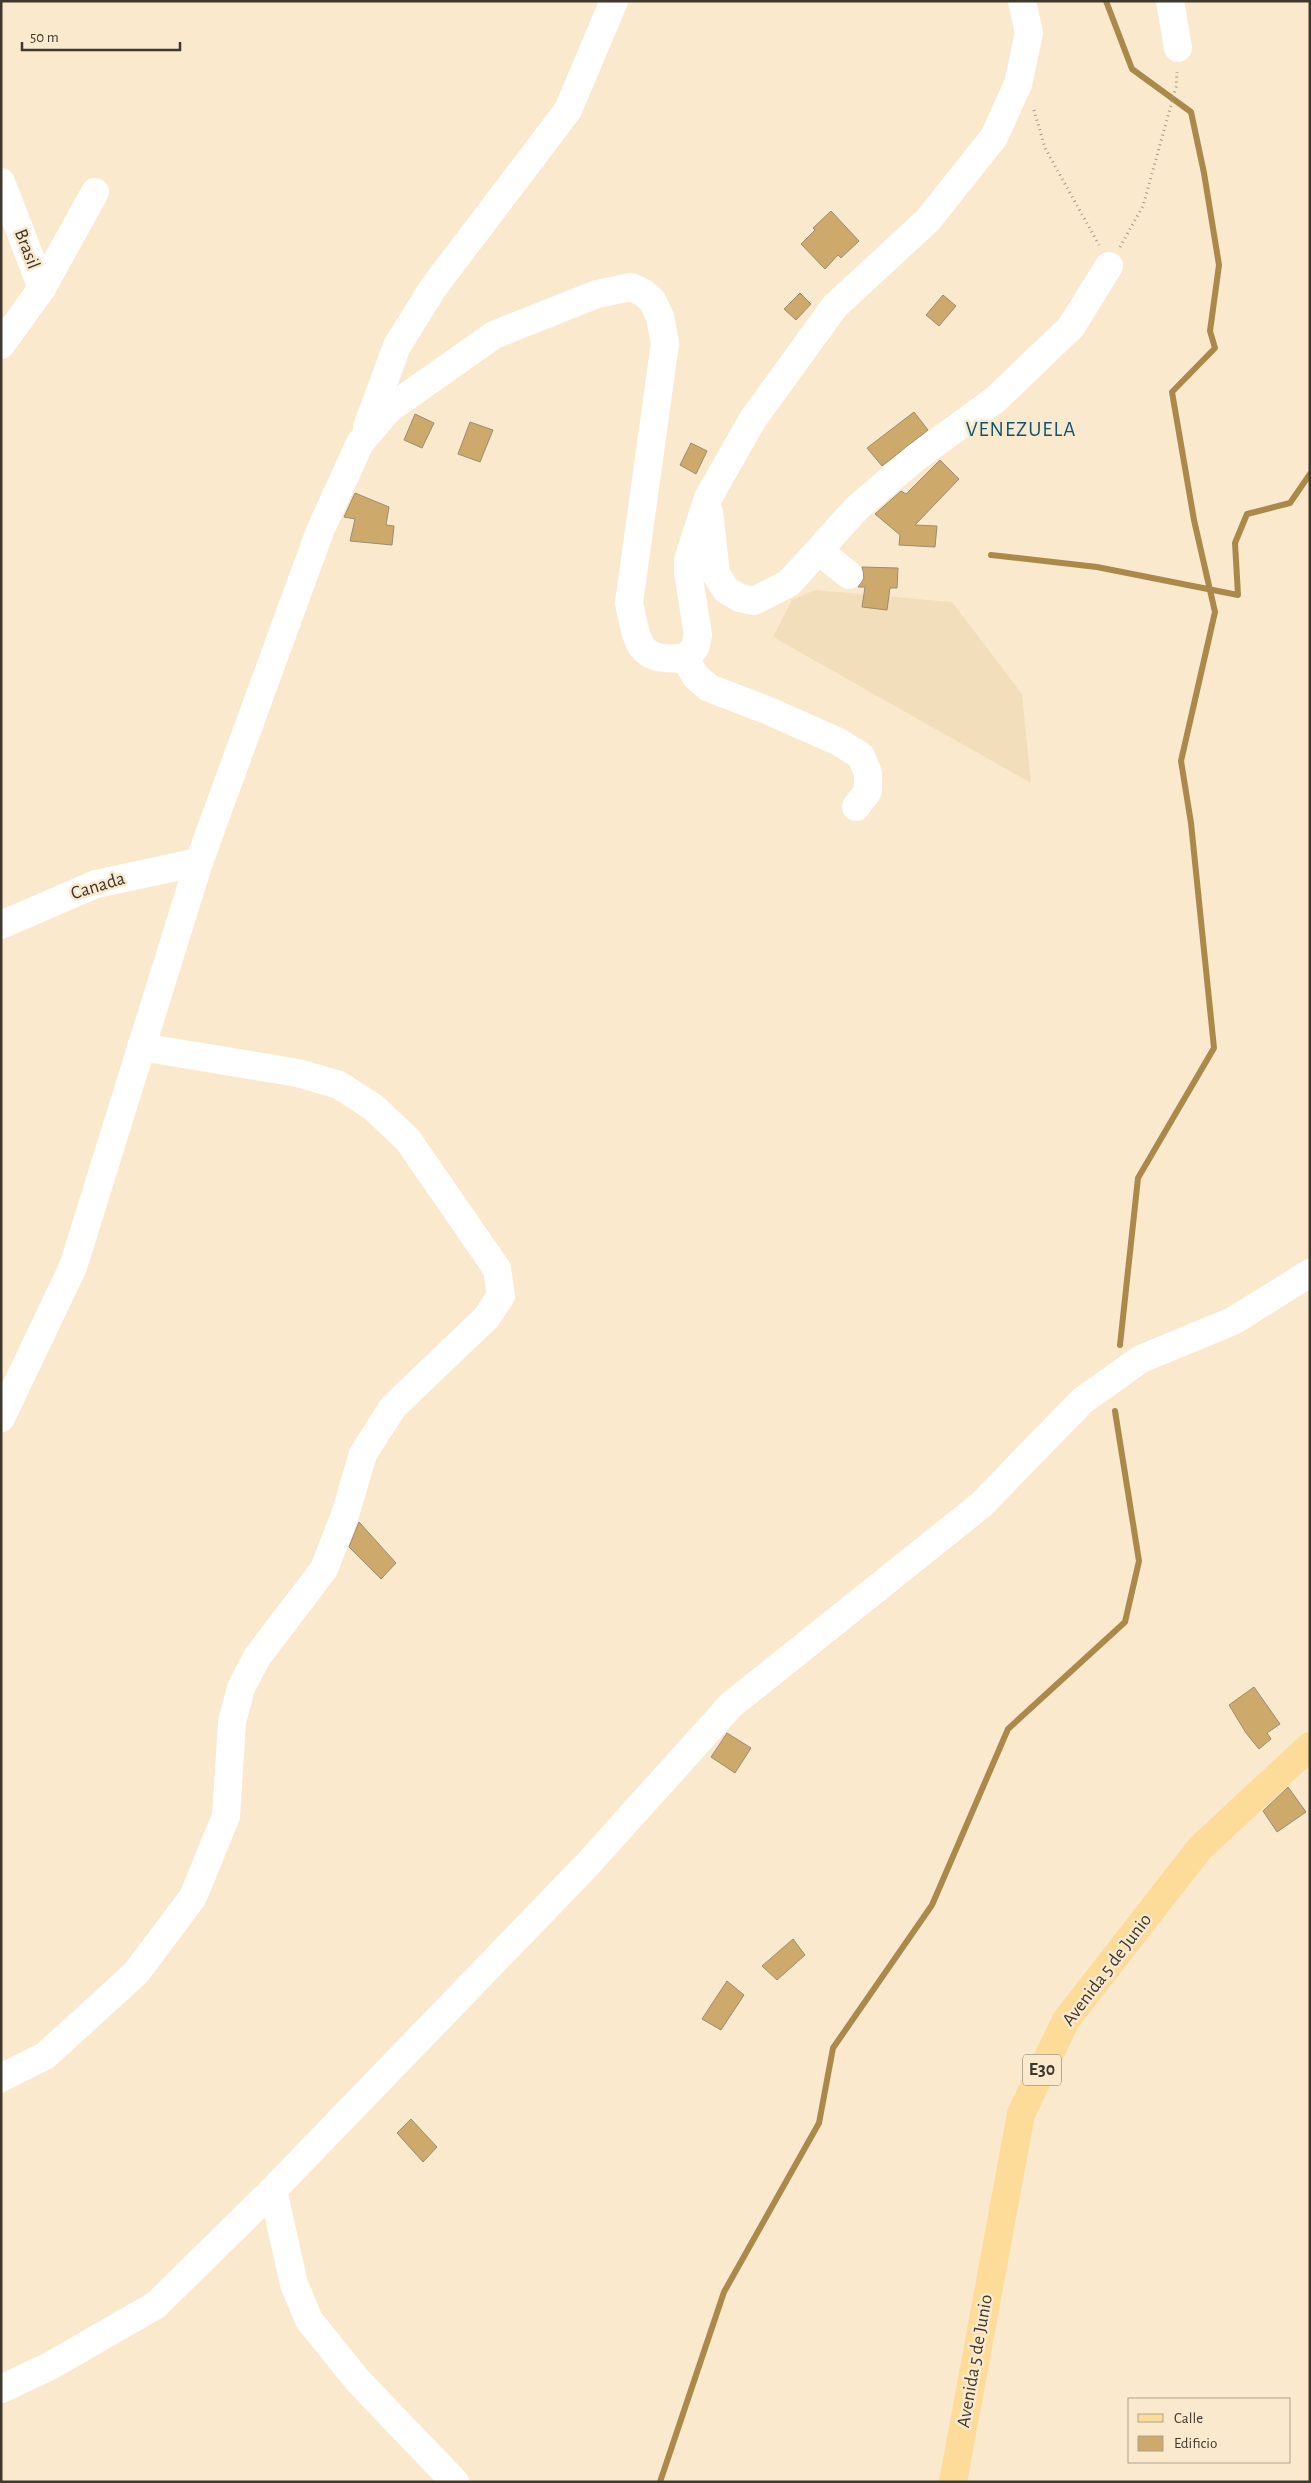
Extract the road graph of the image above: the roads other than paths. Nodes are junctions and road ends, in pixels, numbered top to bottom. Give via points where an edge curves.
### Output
1 (614, 1) edge
2 (1022, 1) edge
3 (1170, 1) edge
4 (1178, 48) dead end
5 (1, 182) edge
6 (95, 192) dead end
7 (1109, 266) road end
8 (42, 288) junction
9 (1, 345) edge
10 (360, 443) junction
11 (708, 498) junction
12 (818, 551) junction
13 (849, 575) dead end
14 (685, 658) junction
15 (856, 807) dead end
16 (199, 862) junction
17 (1, 924) edge
18 (141, 1047) junction
19 (1310, 1273) edge
20 (1, 1418) edge
21 (1310, 1746) edge
22 (1, 2078) edge
23 (273, 2190) junction
24 (1, 2389) edge
25 (455, 2482) edge
26 (953, 2482) edge

1 - 10 street via 568,110 433,288 397,346
2 - 11 street via 1029,33 1018,84 994,137 928,220 835,306 753,419
3 - 4 street
5 - 8 street, Brasil
6 - 8 street
7 - 12 street via 1071,327 996,399 914,459 857,508
8 - 9 street
10 - 14 street via 389,409 494,335 597,294 631,287 642,292 652,300 660,317 665,343 629,603 638,641 651,656 665,660
10 - 16 street via 320,532
11 - 12 street via 716,574 726,590 740,598 754,601 789,583
11 - 14 street via 688,560 698,635 695,648
12 - 13 street
14 - 15 street via 696,677 709,688 839,742 861,756 868,774 868,791
16 - 17 street, Canada via 96,884
16 - 18 street
18 - 20 street via 73,1268
18 - 22 street via 298,1073 339,1084 373,1107 408,1140 496,1269 501,1296 486,1318 393,1407 364,1454 324,1569 257,1657 241,1688 232,1722 226,1816 193,1897 136,1973 45,2056
19 - 23 street via 1233,1320 1141,1359 1082,1401 982,1505 730,1705 586,1866
21 - 26 main road, Avenida 5 de Junio / E30 via 1200,1848 1066,2020 1021,2114
23 - 24 street via 156,2305 50,2366
23 - 25 street via 294,2284 309,2320 359,2382

